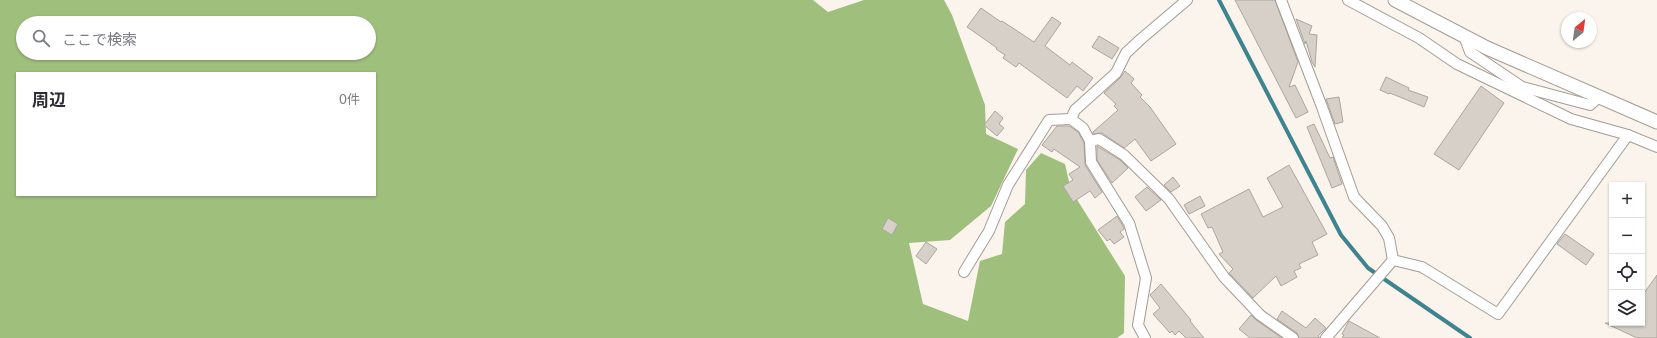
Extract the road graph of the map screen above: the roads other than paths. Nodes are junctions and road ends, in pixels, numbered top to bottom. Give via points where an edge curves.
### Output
1 (1187, 0) edge
2 (1281, 0) edge
3 (1348, 0) edge
4 (1395, 0) edge
5 (1464, 36) junction
6 (1521, 90) junction
7 (1599, 98) junction
8 (1071, 120) junction
9 (1657, 122) edge
10 (1628, 135) junction
11 (1090, 141) junction
12 (1657, 147) edge
13 (1393, 260) junction
14 (964, 272) dead end
15 (1145, 338) edge
16 (1293, 338) edge
17 (1326, 338) edge

1 - 8 street via 1126,53 1116,73 1075,110
2 - 13 street via 1354,197 1382,226 1389,238
3 - 6 street via 1418,38 1457,64
4 - 5 street
5 - 6 street via 1470,52
5 - 7 street
6 - 7 street via 1590,105
6 - 10 street via 1571,119
7 - 9 street
8 - 11 street via 1083,128
8 - 14 street via 1049,120 1008,185 989,231
10 - 12 street
10 - 13 street via 1498,314 1422,267
11 - 15 street via 1091,162 1129,223 1146,278 1138,325
11 - 16 street via 1099,139 1124,155 1169,199 1224,277 1260,315
13 - 17 street

